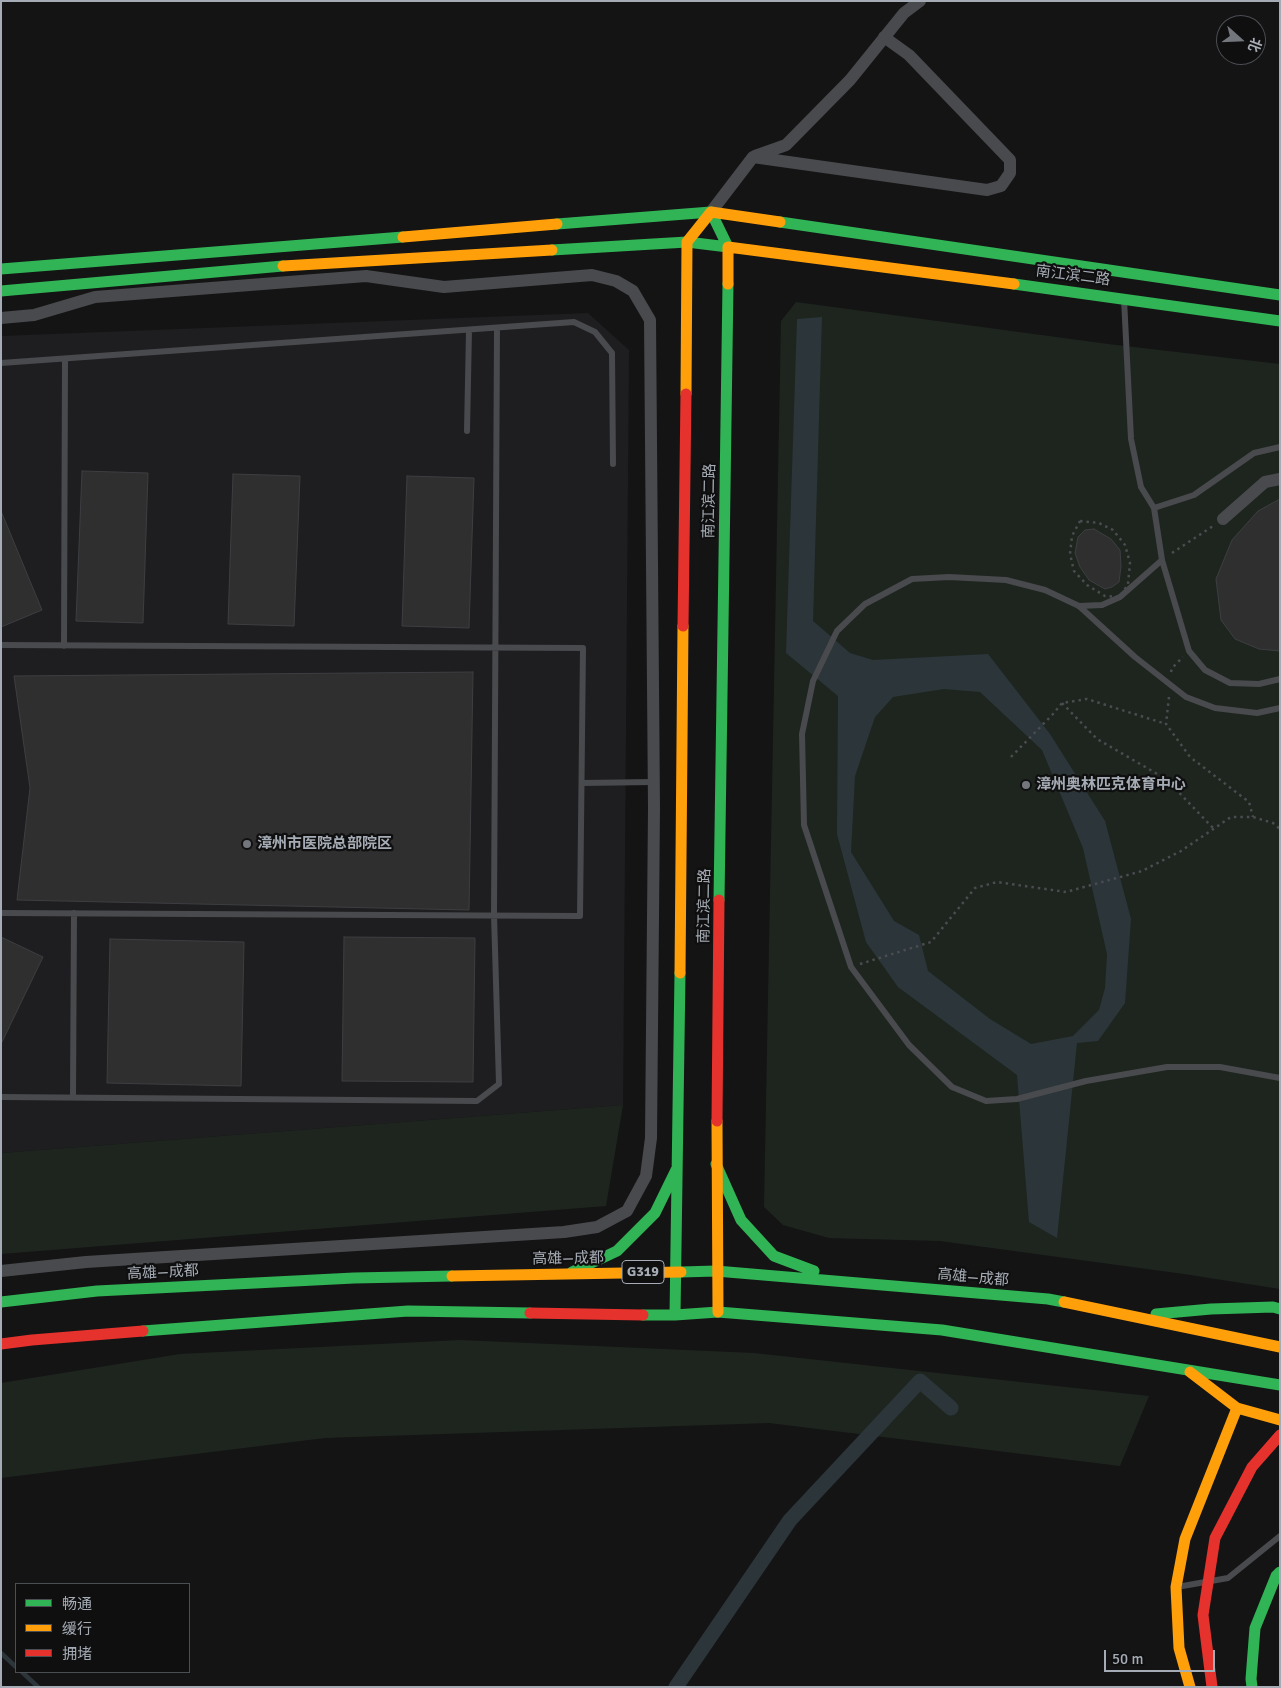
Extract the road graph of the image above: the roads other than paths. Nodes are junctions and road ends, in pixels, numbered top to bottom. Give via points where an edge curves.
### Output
1 (920, 1) edge
2 (884, 37) junction
3 (752, 157) junction
4 (711, 212) junction
5 (687, 242) junction
6 (728, 247) junction
7 (1, 269) edge
8 (1, 291) edge
9 (1280, 295) edge
10 (1124, 298) junction
11 (1, 318) edge
12 (1280, 321) edge
13 (497, 328) junction
14 (469, 331) junction
15 (64, 359) junction
16 (1, 363) edge
17 (467, 431) dead end
18 (1280, 446) edge
19 (613, 464) dead end
20 (1280, 479) edge
21 (1154, 508) junction
22 (1223, 519) road end
23 (1162, 560) junction
24 (1079, 606) junction
25 (1, 646) edge
26 (64, 646) junction
27 (495, 648) junction
28 (1280, 679) edge
29 (1280, 708) edge
30 (653, 782) junction
31 (582, 783) junction
32 (1, 913) edge
33 (74, 913) junction
34 (494, 915) junction
35 (1280, 1078) edge
36 (1, 1097) edge
37 (73, 1097) junction
38 (716, 1164) junction
39 (678, 1165) junction
40 (1, 1271) edge
41 (677, 1271) junction
42 (716, 1271) junction
43 (569, 1274) junction
44 (841, 1281) junction
45 (1, 1302) edge
46 (1280, 1309) edge
47 (718, 1312) junction
48 (675, 1315) junction
49 (1131, 1316) junction
50 (1, 1344) edge
51 (1280, 1347) edge
52 (1188, 1370) junction
53 (1280, 1385) edge
54 (1237, 1408) junction
55 (1280, 1420) edge
56 (1280, 1435) edge
57 (1280, 1536) edge
58 (1280, 1572) edge
59 (1176, 1587) junction
60 (1190, 1687) edge
61 (1212, 1687) edge
62 (1252, 1687) edge

1 - 2 street via 904,13
2 - 3 street via 850,80 786,145
2 - 3 street via 909,55 1010,160 1010,173 1001,186 987,190
3 - 4 street
4 - 5 main road
4 - 6 main road
4 - 7 main road, 南江滨二路
4 - 9 main road, 南江滨二路
5 - 6 main road
5 - 8 main road via 301,264
5 - 39 main road, 南江滨二路
6 - 10 main road, 南江滨二路
6 - 38 main road, 南江滨二路
10 - 12 main road, 南江滨二路
10 - 21 lane via 1131,439 1141,487
11 - 30 street via 34,315 95,297 366,276 444,286 592,275 616,281 633,292 650,320
13 - 14 lane
13 - 19 lane via 574,322 595,332 612,352
13 - 27 lane
14 - 15 lane
14 - 17 lane
15 - 16 lane
15 - 26 lane
18 - 21 lane via 1254,452 1194,495
20 - 22 street via 1266,482
21 - 23 lane
23 - 24 lane via 1120,597 1102,605
23 - 28 lane via 1189,651 1206,670 1230,683 1259,684
24 - 29 lane via 1135,657 1186,697 1215,708 1257,713
24 - 35 lane via 1045,590 1006,580 949,577 912,580 865,604 837,631 813,681 802,734 804,825 851,967 909,1045 952,1087 986,1101 1017,1099 1086,1081 1167,1067 1220,1067
25 - 26 lane
26 - 27 lane
27 - 31 lane via 583,648
27 - 34 lane
30 - 31 lane
30 - 40 street via 651,1138 646,1176 627,1211 597,1228 564,1232 86,1262
31 - 34 lane via 580,916
32 - 33 lane
33 - 34 lane
33 - 37 lane
34 - 37 lane via 499,1084 477,1101
36 - 37 lane
38 - 42 main road, 南江滨二路
38 - 44 main road via 741,1220 774,1256
39 - 41 main road, 南江滨二路
39 - 43 main road, 南江滨二路 via 654,1213 617,1252
41 - 42 main road, 高雄—成都 / G319
41 - 43 main road, 高雄—成都 / G319
41 - 48 main road, 南江滨二路
42 - 44 main road, 高雄—成都 / G319
42 - 47 main road, 南江滨二路
43 - 45 main road, 高雄—成都 / G319 via 354,1278 97,1291
44 - 49 main road, 高雄—成都 / G319 via 1048,1299
46 - 49 main road via 1211,1309
47 - 48 main road
47 - 52 main road via 942,1330
48 - 50 main road via 408,1311
49 - 51 main road, 高雄—成都 / G319
52 - 53 main road
52 - 54 main road
54 - 55 main road
54 - 59 main road via 1185,1539
56 - 61 main road, bridge via 1252,1467 1215,1538 1203,1615
57 - 59 lane via 1228,1578
58 - 62 main road via 1255,1628
59 - 60 main road via 1179,1648

